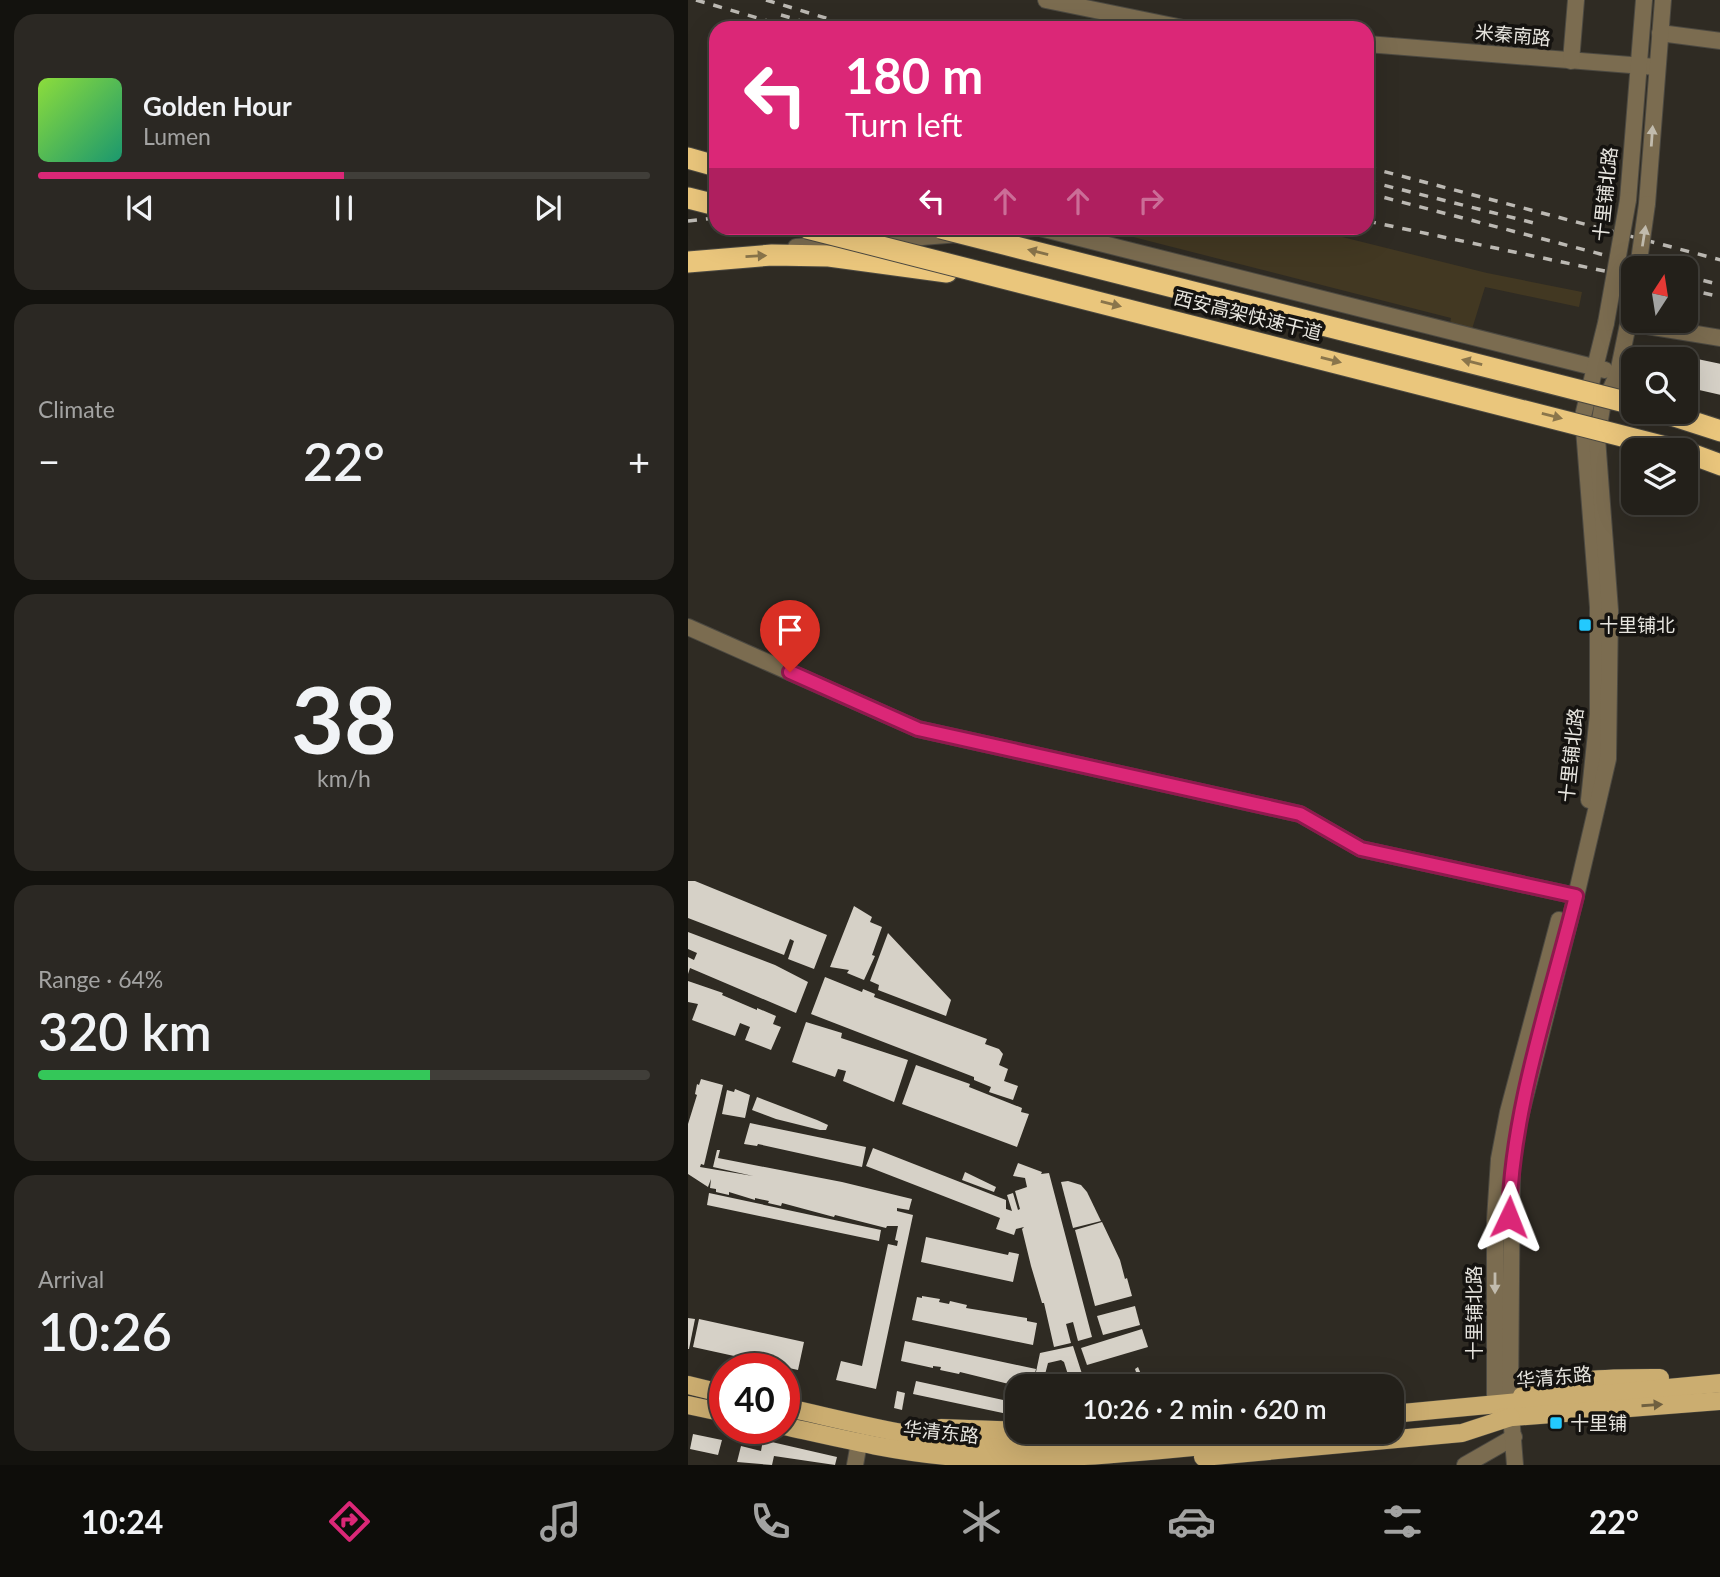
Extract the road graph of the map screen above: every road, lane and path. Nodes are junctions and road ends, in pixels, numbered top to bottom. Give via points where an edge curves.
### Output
1 (1046, 0) edge
2 (1576, 0) edge
3 (1644, 0) edge
4 (1663, 0) edge
5 (1149, 21) edge
6 (1660, 33) junction
7 (1720, 41) edge
8 (1374, 45) edge
9 (1571, 61) junction
10 (1638, 66) junction
11 (1656, 67) junction
12 (688, 158) edge
13 (709, 164) edge
14 (688, 165) edge
15 (709, 170) edge
16 (688, 198) edge
17 (709, 203) edge
18 (835, 235) edge
19 (946, 235) edge
20 (969, 235) edge
21 (1068, 235) edge
22 (795, 247) dead end
23 (1640, 256) edge
24 (688, 261) edge
25 (1063, 292) junction
26 (1627, 333) edge
27 (1682, 333) edge
28 (1720, 338) edge
29 (1596, 368) junction
30 (1618, 373) junction
31 (1621, 401) edge
32 (1698, 424) edge
33 (1720, 431) edge
34 (1630, 438) edge
35 (1698, 457) edge
36 (1720, 465) edge
37 (688, 627) edge
38 (1571, 895) junction
39 (1717, 1383) edge
40 (688, 1385) edge
41 (709, 1390) edge
42 (1404, 1401) edge
43 (1720, 1401) edge
44 (688, 1405) edge
45 (1449, 1408) junction
46 (1505, 1408) junction
47 (709, 1410) edge
48 (800, 1411) edge
49 (1404, 1413) edge
50 (842, 1420) junction
51 (1404, 1426) edge
52 (800, 1431) edge
53 (1005, 1431) edge
54 (1514, 1437) junction
55 (1005, 1444) edge
56 (1215, 1444) edge
57 (857, 1452) edge
58 (957, 1465) edge
59 (1121, 1465) edge
60 (1464, 1465) edge
61 (1515, 1465) edge

1 - 5 street
2 - 9 street
3 - 10 street, 十里铺北路
4 - 6 street
6 - 7 street
6 - 11 street
8 - 9 street, 米秦南路
9 - 10 street, 米秦南路
10 - 11 street, 米秦南路
10 - 29 street, 十里铺北路, bridge via 1628,200
23 -> 11 street, bridge via 1648,204
12 - 13 highway
14 - 15 highway
16 - 17 highway
18 - 25 highway, 西安高架快速干道, bridge
19 - 22 street
31 -> 20 highway, 西安高架快速干道, bridge
21 - 29 street
24 -> 25 highway, bridge via 829,256
25 -> 34 highway, 西安高架快速干道, bridge
26 - 30 street, 十里铺北路
27 - 28 street
29 - 30 street
29 - 38 street, 十里铺北路 via 1583,416 1597,575 1597,744
30 - 38 street, 十里铺北路 via 1602,408 1597,438 1610,610 1608,759
32 - 33 highway
35 - 36 highway
37 - 38 street via 918,729 1300,814 1361,849
38 - 46 street, 十里铺北路 via 1512,1161
39 - 46 main road, 华清东路
40 - 41 main road
42 - 45 main road
46 -> 43 main road, 华清东路
44 - 47 main road
45 - 46 main road, 华清东路
45 - 49 main road, 华清东路
46 - 51 main road, 华清东路
46 - 54 street, 十里铺北路
46 - 59 main road via 1462,1433
48 - 50 main road, 华清东路
50 - 53 main road
50 - 55 main road, 华清东路 via 941,1439
52 - 57 main road, 华清东路
54 - 60 street
54 - 61 street, 十里铺北路
56 - 57 main road, 华清东路 via 1059,1458
57 - 58 main road

